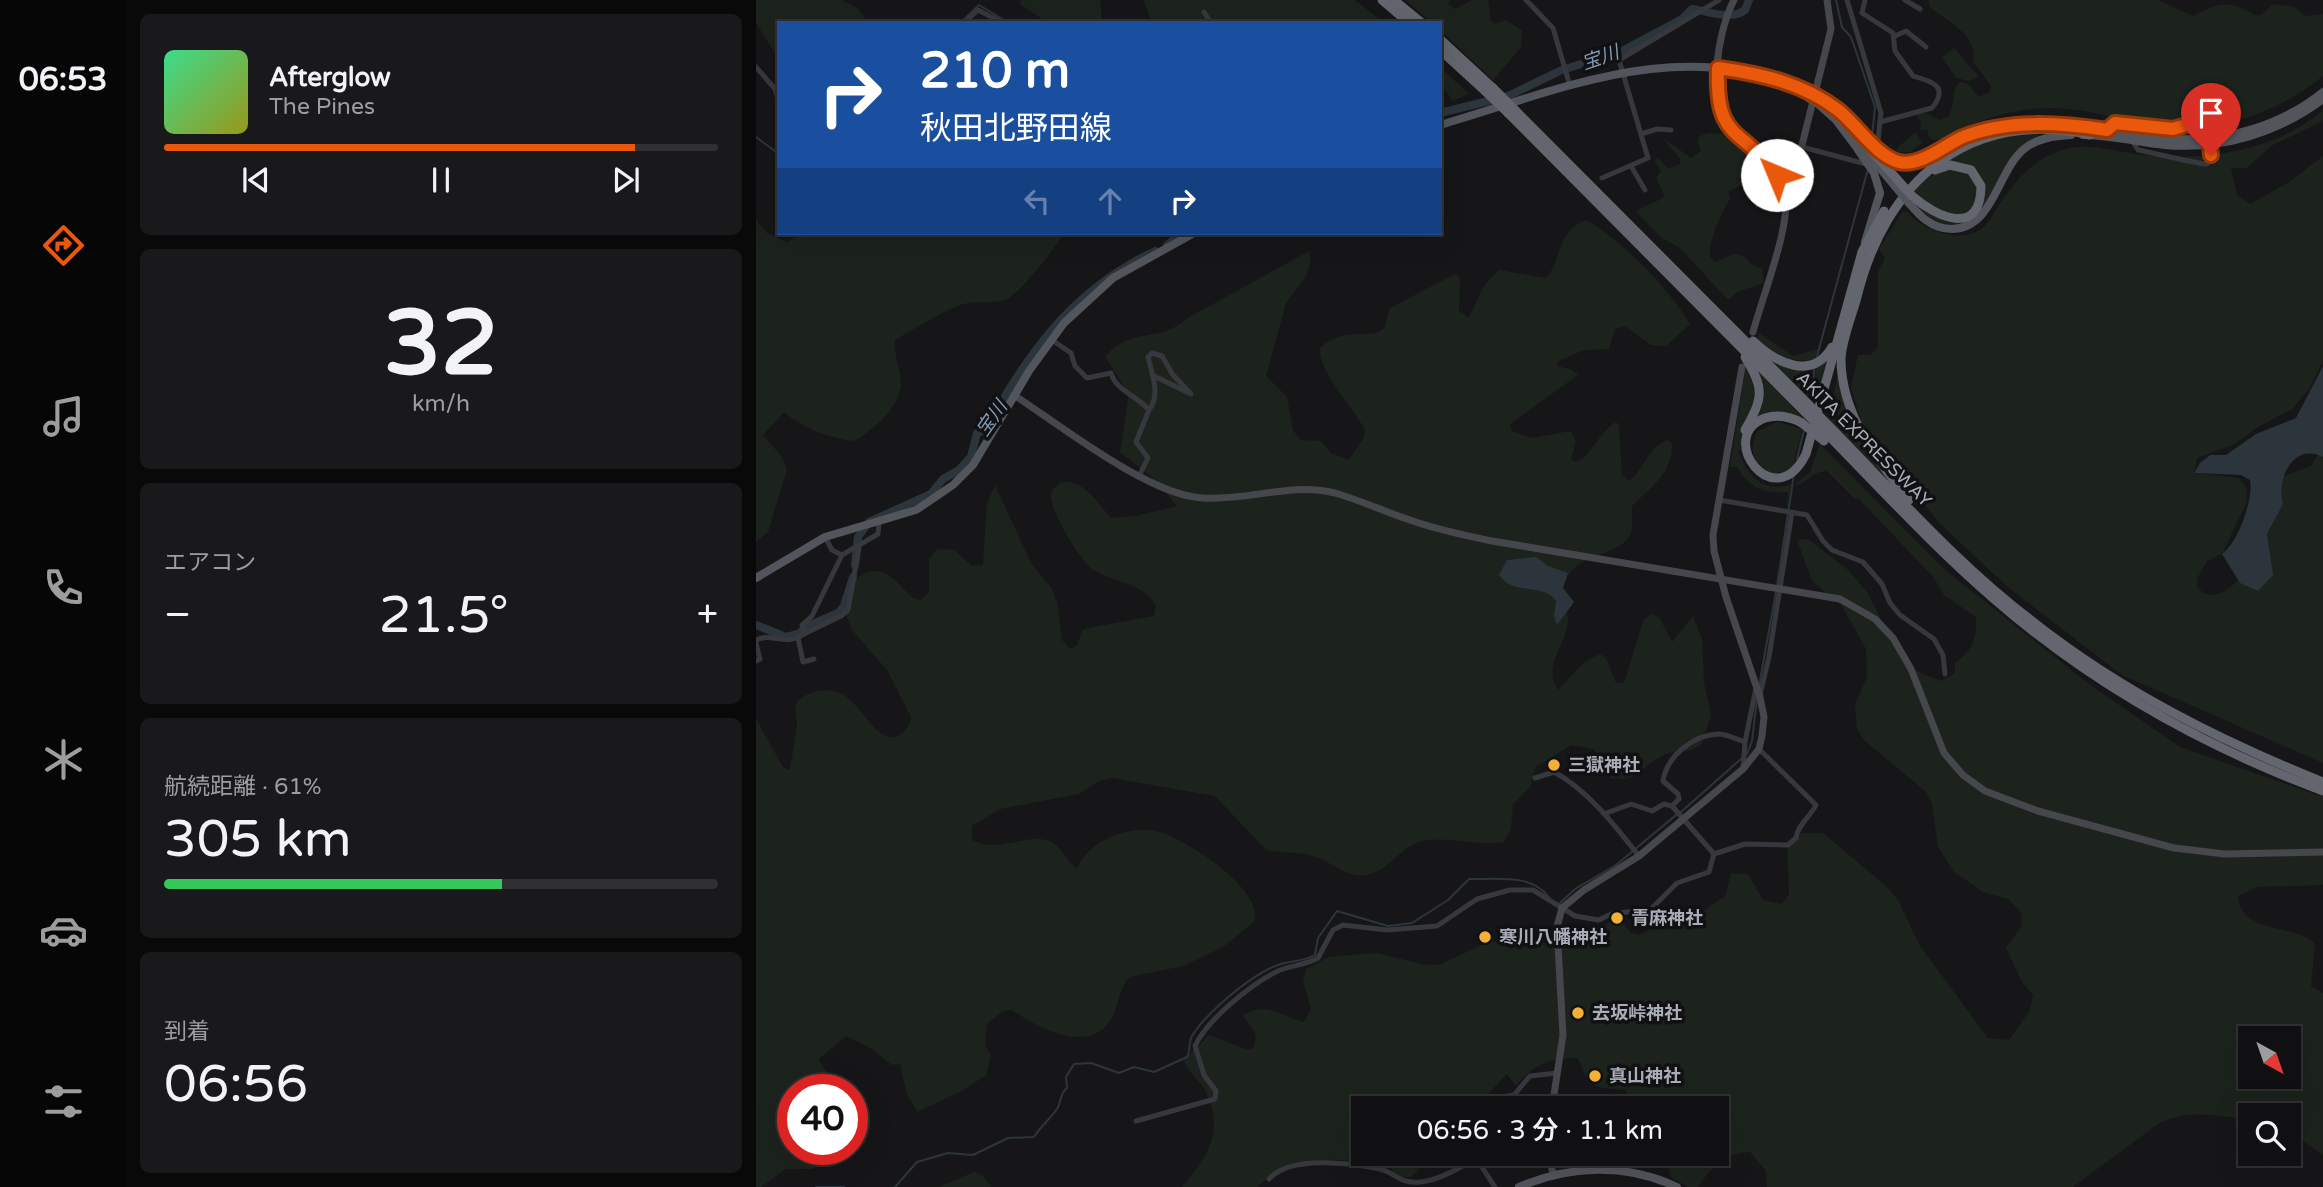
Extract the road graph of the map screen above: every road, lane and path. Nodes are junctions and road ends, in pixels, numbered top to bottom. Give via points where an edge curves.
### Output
1 (1382, 0) edge
2 (1394, 0) edge
3 (1526, 0) edge
4 (1719, 0) edge
5 (1734, 0) edge
6 (1827, 0) edge
7 (1847, 0) edge
8 (1865, 0) edge
9 (1905, 0) edge
10 (1862, 8) junction
11 (1920, 9) dead end
12 (1204, 12) dead end
13 (1850, 13) junction
14 (966, 21) edge
15 (999, 21) edge
16 (1210, 21) edge
17 (1407, 21) edge
18 (1420, 21) edge
19 (1653, 31) dead end
20 (1895, 36) junction
21 (1658, 38) junction
22 (1442, 41) edge
23 (1926, 47) dead end
24 (1442, 52) edge
25 (756, 67) edge
26 (1718, 68) junction
27 (1622, 72) junction
28 (1570, 86) junction
29 (1489, 89) junction
30 (2323, 92) edge
31 (777, 95) edge
32 (1816, 99) joint
33 (2323, 99) edge
34 (1512, 111) junction
35 (1880, 122) junction
36 (1442, 124) edge
37 (1671, 130) dead end
38 (1991, 130) junction
39 (2107, 130) junction
40 (1641, 134) junction
41 (2090, 135) junction
42 (1859, 140) junction
43 (2133, 142) junction
44 (1802, 147) junction
45 (1630, 166) junction
46 (1602, 178) dead end
47 (1781, 183) junction
48 (1645, 190) dead end
49 (1909, 195) junction
50 (1191, 235) edge
51 (1862, 252) junction
52 (1702, 296) junction
53 (1753, 332) dead end
54 (1840, 334) junction
55 (1052, 340) junction
56 (1735, 341) junction
57 (1844, 346) junction
58 (1742, 367) dead end
59 (1152, 375) junction
60 (1014, 395) junction
61 (1807, 408) junction
62 (1149, 410) junction
63 (1826, 433) junction
64 (1139, 477) junction
65 (1719, 500) junction
66 (1792, 512) junction
67 (876, 523) junction
68 (825, 537) junction
69 (1939, 537) junction
70 (857, 548) junction
71 (842, 555) junction
72 (756, 578) edge
73 (1722, 580) junction
74 (1780, 587) junction
75 (804, 631) junction
76 (798, 638) junction
77 (756, 641) edge
78 (814, 659) dead end
79 (756, 661) edge
80 (1945, 674) dead end
81 (1756, 688) junction
82 (1759, 697) junction
83 (1745, 742) junction
84 (1759, 748) junction
85 (1743, 769) junction
86 (1535, 779) dead end
87 (2323, 782) edge
88 (2323, 791) edge
89 (1672, 806) junction
90 (1604, 814) junction
91 (1680, 817) junction
92 (2323, 852) edge
93 (1714, 854) junction
94 (1639, 856) junction
95 (1562, 908) junction
96 (1557, 1073) junction
97 (1508, 1096) edge
98 (1554, 1096) edge
99 (1136, 1121) dead end
100 (1351, 1164) edge
101 (1360, 1166) edge
102 (1461, 1166) edge
103 (1481, 1166) edge
104 (1551, 1166) edge
105 (1553, 1175) junction
106 (1269, 1179) dead end
107 (1495, 1187) edge
108 (1519, 1187) edge
109 (1677, 1187) edge

1 - 17 highway
2 - 18 highway
3 - 28 street via 1553,28
4 - 21 street
5 - 26 street via 1725,22
6 - 44 street via 1831,29
7 - 13 street
8 - 10 street
9 - 11 street
10 - 13 street
10 - 20 street via 1867,18
12 - 16 street
13 - 35 street
14 - 15 street via 978,10
19 - 21 street
20 - 23 street via 1906,31
20 - 35 street via 1895,51 1913,76 1935,83 1939,94 1932,108
21 - 27 street via 1619,60
22 - 29 highway, AKITA EXPRESSWAY
24 - 29 highway, AKITA EXPRESSWAY
25 - 31 street
26 - 27 main road via 1669,65
26 - 32 main road via 1745,71
26 - 47 street via 1717,94 1726,124 1767,162
27 - 28 main road
27 - 40 street
28 - 36 main road
29 - 34 highway, AKITA EXPRESSWAY, bridge
30 - 39 main road via 2286,117 2229,136 2176,139
32 - 42 highway
33 - 43 main road via 2251,137 2181,146
34 - 52 highway, AKITA EXPRESSWAY
34 - 56 highway, AKITA EXPRESSWAY
35 - 44 street via 1874,166
37 - 40 street
38 - 39 main road via 2046,124
38 - 42 main road, bridge via 1969,135 1912,162 1895,160
38 - 51 highway via 1956,145 1920,170 1891,200
39 - 43 street, bridge via 2115,123 2173,129 2199,121 2208,128 2211,155 2207,164 2200,165 2138,150
40 - 45 street via 1648,158
41 - 43 main road
41 - 49 highway via 2046,130 1984,139 1934,165
41 - 49 main road via 2050,137 2025,148 2007,167 1982,216 1965,227 1948,229 1928,223
42 - 49 highway, bridge
42 - 51 main road, bridge via 1880,194
44 - 47 street via 1793,177
45 - 46 street
45 - 48 street
47 - 53 street via 1786,199 1784,221
49 - 49 highway via 1937,216 1957,219 1977,208 1981,186 1971,170 1950,164
49 - 57 highway via 1883,223 1866,260
50 - 55 main road via 1102,286
51 - 54 highway
52 - 54 highway via 1785,364 1805,367 1821,361
52 - 61 highway, AKITA EXPRESSWAY
54 - 63 highway, bridge via 1801,465 1792,474 1776,478 1750,462 1749,431 1771,416 1783,416 1802,423
55 - 60 main road
55 - 62 street via 1072,353 1075,366 1087,378 1111,373 1118,387
56 - 57 highway via 1761,391 1741,449 1755,475 1773,482 1792,478 1807,463
56 - 61 highway, AKITA EXPRESSWAY
57 - 69 highway via 1841,358 1846,393 1863,435
58 - 65 street
59 - 59 street via 1147,357 1158,353 1191,394
59 - 62 street via 1155,393
60 - 64 street
60 - 67 main road via 966,472 926,505
61 - 63 highway, AKITA EXPRESSWAY, bridge
62 - 64 street via 1136,442 1148,458
63 - 69 highway, AKITA EXPRESSWAY
63 - 88 highway, AKITA EXPRESSWAY via 1993,598 2115,691 2198,737
64 - 73 street via 1200,498 1294,489 1335,493 1444,531
65 - 66 street
65 - 73 street via 1713,535
66 - 74 street
66 - 80 street via 1807,515 1832,550 1863,562 1900,615 1934,639 1943,655
67 - 68 main road
67 - 70 street via 878,534
68 - 71 street via 832,550
68 - 72 main road
69 - 87 highway, AKITA EXPRESSWAY via 2035,624 2120,684 2203,729
70 - 71 street
70 - 75 street via 848,610
71 - 75 street
73 - 74 street
73 - 81 street
74 - 82 street
74 - 92 street via 1839,599 1882,626 1911,669 1944,753 1985,791 2038,811 2174,848 2225,855
75 - 76 street
76 - 77 street via 762,637
76 - 78 street via 803,662
77 - 79 street via 760,659
81 - 82 street
81 - 83 street
82 - 84 street via 1764,717
83 - 85 street
83 - 89 street via 1721,734 1702,735 1676,754 1662,781 1678,794
84 - 85 street
84 - 93 street via 1815,805 1788,845 1745,844
85 - 91 street
86 - 90 street via 1554,772
89 - 90 street via 1664,804 1652,811 1631,804
89 - 91 street
90 - 94 street
91 - 93 street
91 - 94 street
93 - 95 street via 1709,872 1677,883 1651,909 1590,920
94 - 95 street
95 - 96 street via 1557,928 1563,1018
95 - 99 street via 1533,890 1510,890 1477,899 1437,926 1388,930 1343,925 1333,930 1318,958 1273,974 1227,1004 1204,1030 1195,1046 1216,1091 1214,1099
96 - 97 street via 1530,1076 1514,1095
96 - 98 street
100 - 106 street via 1331,1161 1282,1170
101 - 102 street via 1383,1170 1402,1182 1422,1182
103 - 107 street
104 - 105 street
105 - 108 main road
105 - 109 main road via 1620,1170

